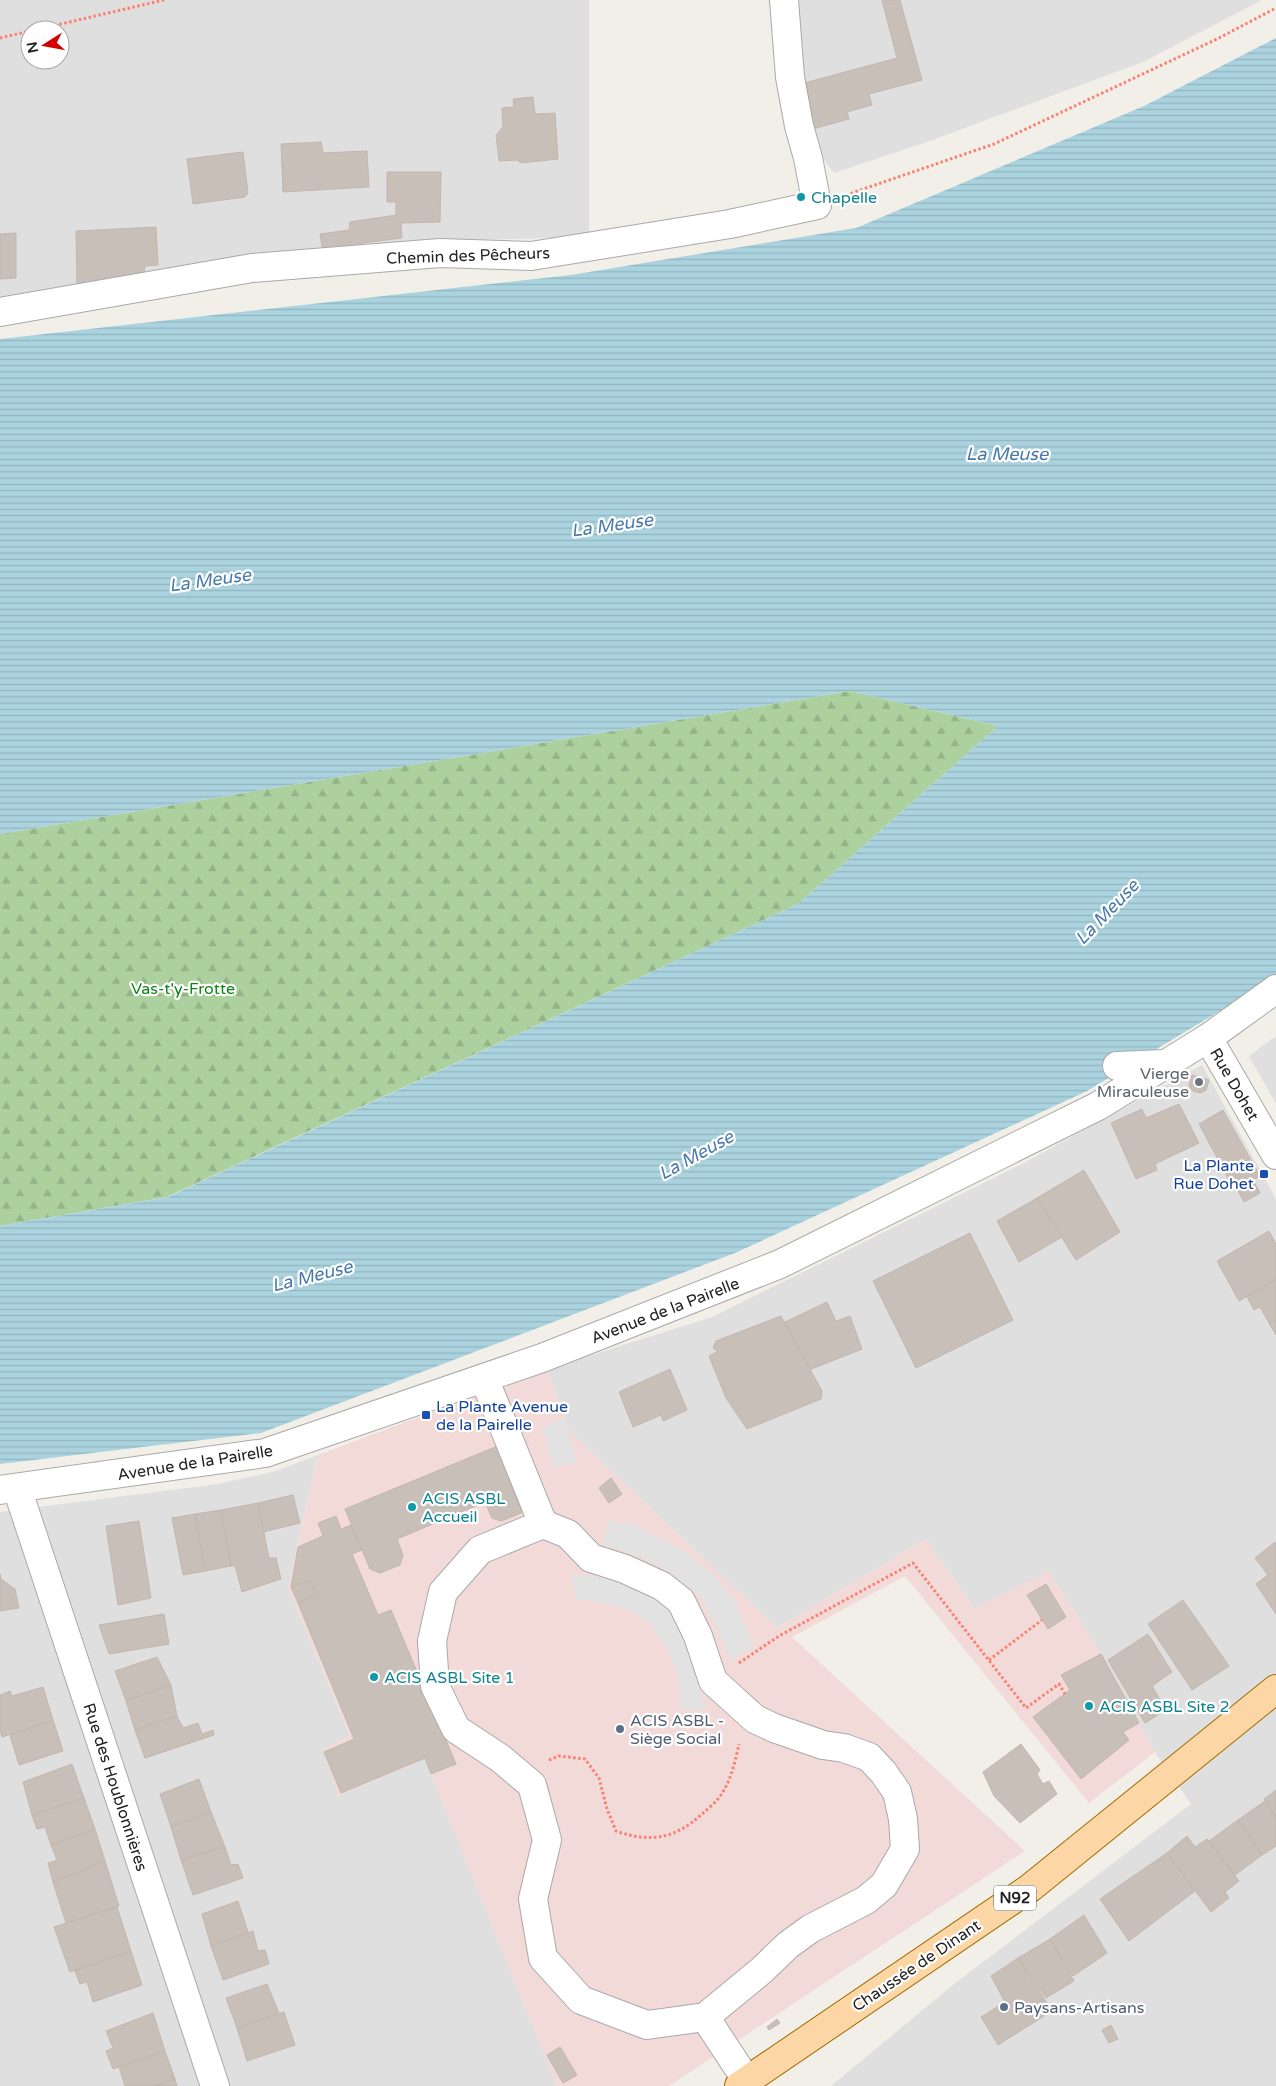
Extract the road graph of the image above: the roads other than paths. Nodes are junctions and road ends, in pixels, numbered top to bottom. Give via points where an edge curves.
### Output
1 (784, 0) edge
2 (0, 312) edge
3 (1276, 989) edge
4 (1208, 1038) junction
5 (1166, 1064) junction
6 (1116, 1066) dead end
7 (1276, 1155) edge
8 (484, 1378) junction
9 (9, 1489) edge
10 (543, 1524) junction
11 (1276, 1689) edge
12 (705, 2017) junction
13 (743, 2083) edge
14 (214, 2086) edge

1 - 2 street, Chemin des Pêcheurs via 790,77 818,205 730,224 531,256 440,253 252,268
3 - 4 street, Avenue de la Pairelle
4 - 5 street, Avenue de la Pairelle
4 - 7 street, Rue Dohet
5 - 6 street
5 - 8 street, Avenue de la Pairelle via 1098,1106 780,1264
8 - 9 street, Avenue de la Pairelle via 265,1453
8 - 10 street
9 - 14 street, Rue des Houblonnières
10 - 12 street via 480,1550 443,1592 432,1641 436,1686 456,1729 500,1758 532,1785 547,1840 533,1899 543,1958 581,2000 647,2025
10 - 12 street via 568,1534 591,1558 625,1568 681,1601 698,1636 713,1680 755,1719 823,1745 869,1756 897,1792 905,1849 884,1885 866,1900 810,1929 788,1945
11 - 13 main road, Chaussée de Dinant / N92 via 1030,1888
12 - 13 street

